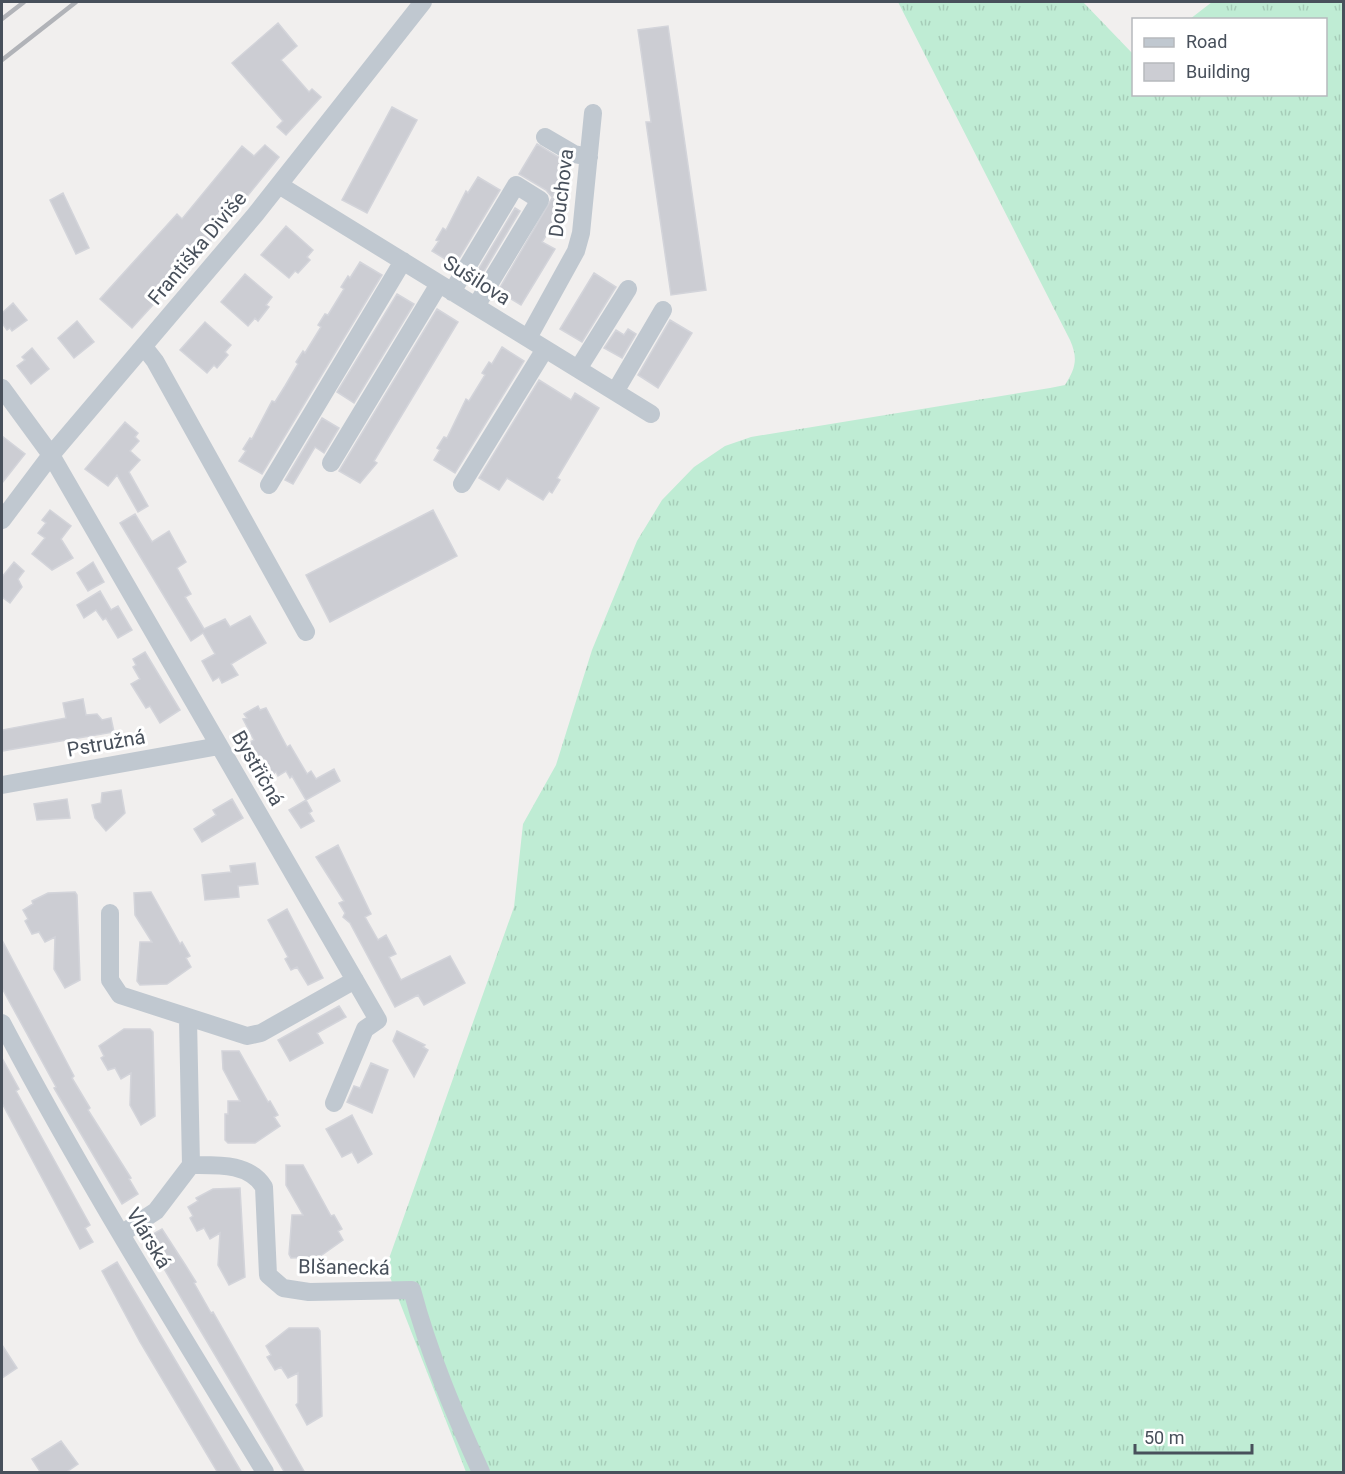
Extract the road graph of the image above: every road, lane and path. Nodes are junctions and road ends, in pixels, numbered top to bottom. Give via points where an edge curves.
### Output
1 (423, 2) edge
2 (593, 112) dead end
3 (545, 137) dead end
4 (589, 157) junction
5 (279, 185) junction
6 (403, 261) junction
7 (446, 288) junction
8 (628, 289) dead end
9 (476, 306) junction
10 (663, 310) dead end
11 (528, 338) junction
12 (144, 346) junction
13 (545, 349) junction
14 (578, 369) junction
15 (2, 388) edge
16 (615, 392) junction
17 (651, 414) dead end
18 (51, 455) junction
19 (331, 463) dead end
20 (462, 484) dead end
21 (269, 485) dead end
22 (2, 520) edge
23 (306, 632) dead end
24 (219, 746) junction
25 (2, 785) edge
26 (110, 914) dead end
27 (355, 980) junction
28 (188, 1019) junction
29 (2, 1023) edge
30 (334, 1104) dead end
31 (191, 1165) junction
32 (121, 1234) junction
33 (265, 1473) edge
34 (481, 1473) edge

1 - 5 street, Františka Diviše
2 - 4 street, Douchova
3 - 4 street via 574,154
4 - 11 street, Douchova via 576,251
5 - 6 street, Sušilova
5 - 12 street, Františka Diviše
6 - 7 street, Sušilova
6 - 21 street
7 - 9 street, Sušilova
7 - 9 street via 516,185 540,200
7 - 19 street
8 - 14 street
9 - 11 street, Sušilova
10 - 16 street
11 - 13 street, Sušilova
12 - 18 street, Františka Diviše
12 - 23 street
13 - 14 street, Sušilova
13 - 20 street
14 - 16 street, Sušilova
15 - 18 street, Bystřičná
16 - 17 street, Sušilova
18 - 22 street, Františka Diviše
18 - 24 street, Bystřičná
24 - 25 street, Pstružná
24 - 27 street, Bystřičná
26 - 28 street via 110,980 120,995
27 - 28 street via 261,1033 247,1036
27 - 30 street, Bystřičná via 378,1020 365,1029
28 - 31 street
29 - 32 street, Vlárská
31 - 32 street via 156,1211
31 - 34 street, Blšanecká via 220,1165 258,1176 264,1187 268,1275 283,1288 309,1292 412,1290 453,1412
32 - 33 street, Vlárská

